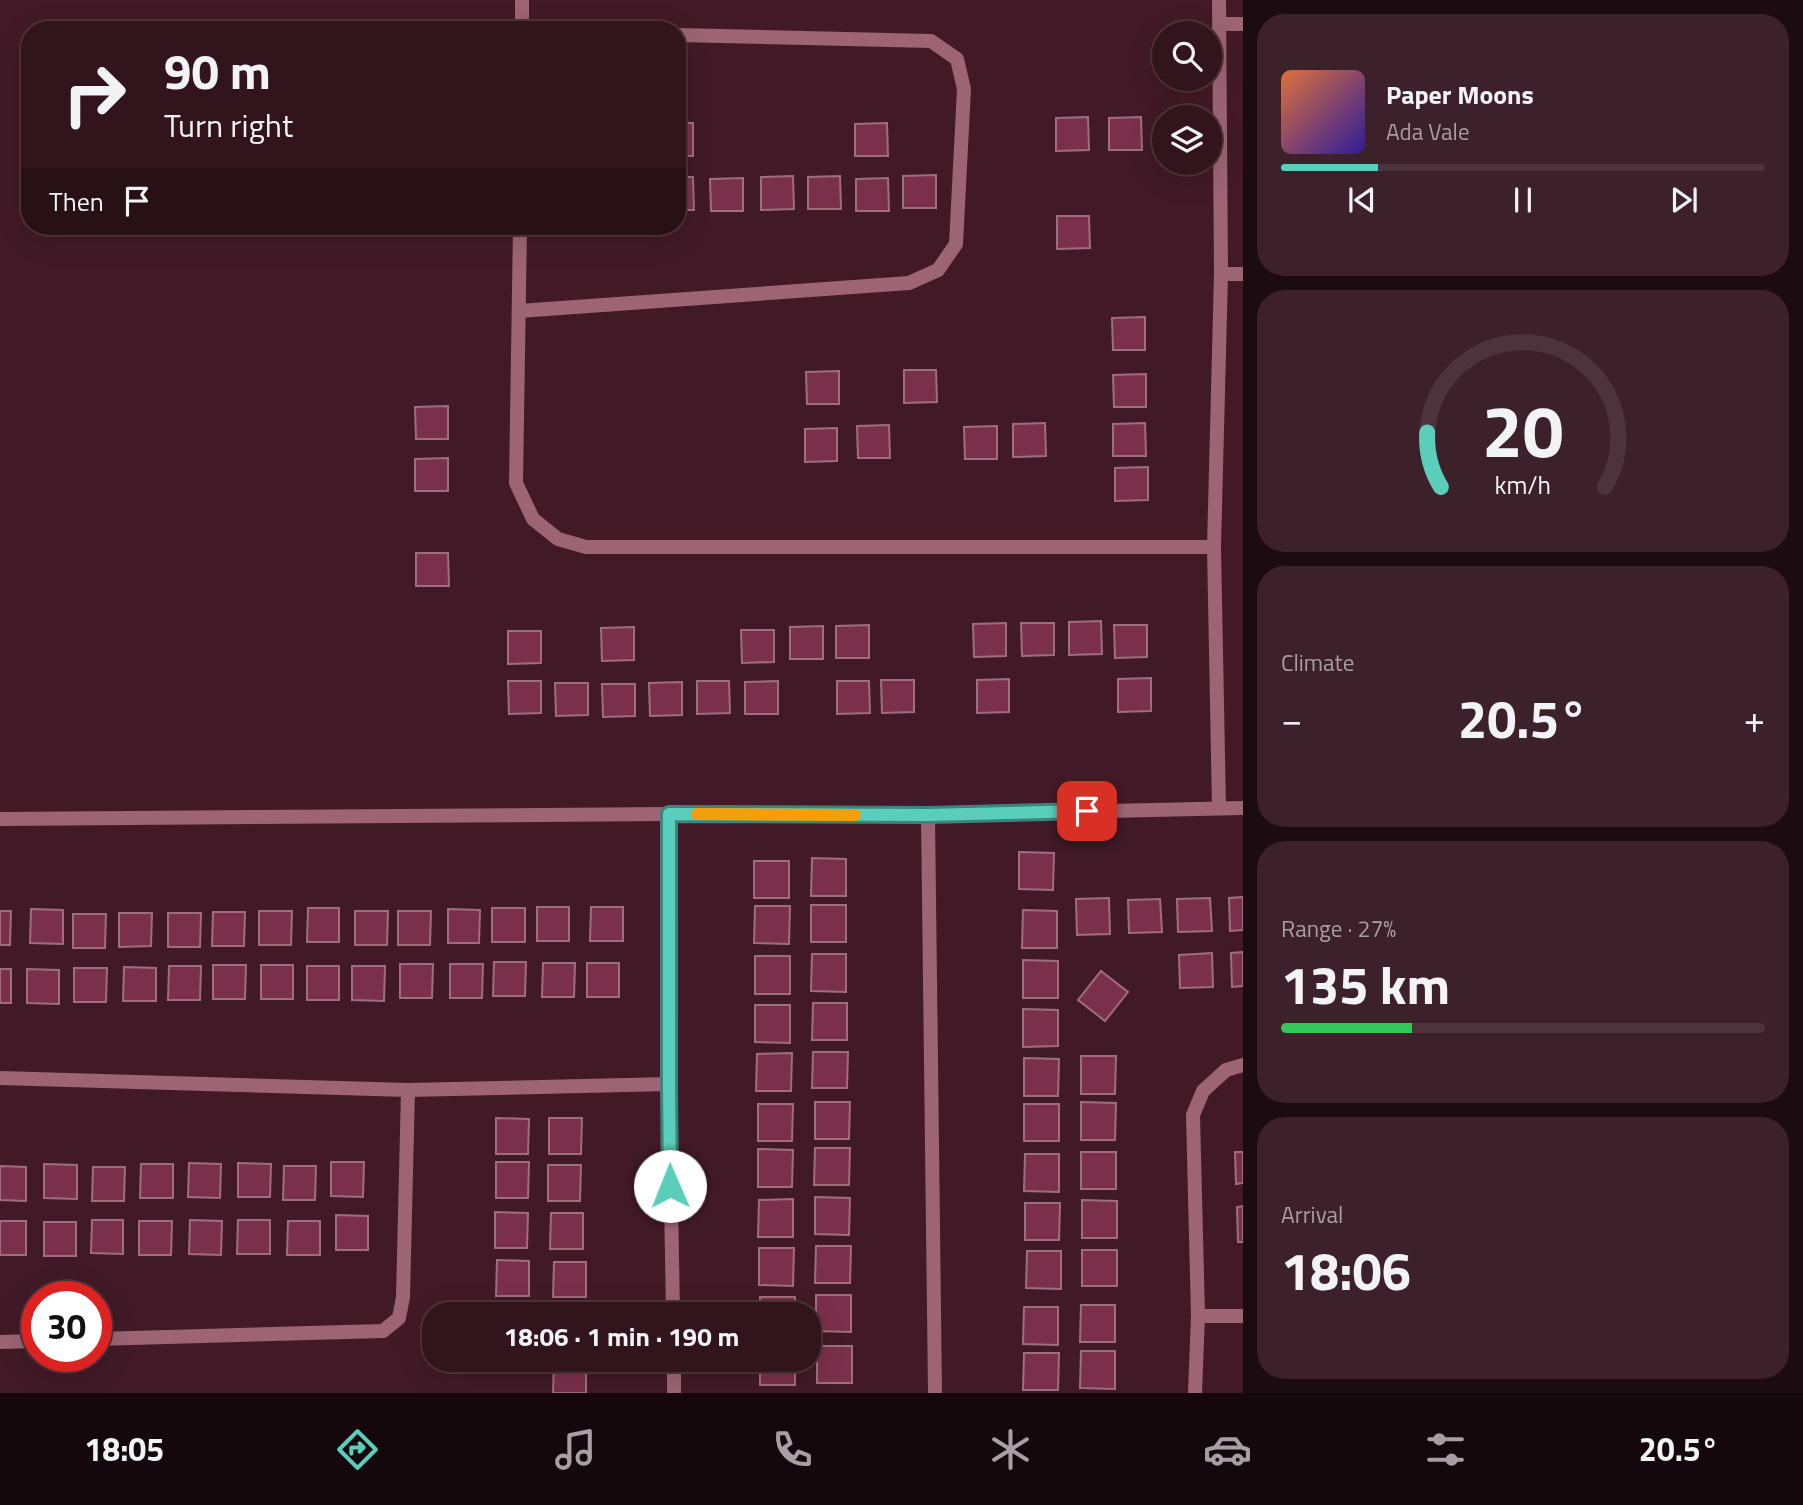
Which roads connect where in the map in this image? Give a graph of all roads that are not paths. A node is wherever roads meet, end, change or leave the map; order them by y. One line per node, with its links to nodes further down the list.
1 (522, 0): 3 (street)
2 (1219, 0): 4 (street)
3 (522, 21)
4 (1220, 21)
5 (1243, 23): 6 (street)
6 (1222, 24)
7 (686, 35): 12 (street)
8 (1220, 91): 10 (street)
9 (520, 235): 12 (street)
10 (1221, 274): 11 (street); 13 (street)
11 (1243, 274)
12 (519, 311): 13 (street)
13 (1214, 547): 14 (street)
14 (1219, 808): 15 (street); 17 (street)
15 (1243, 808)
16 (669, 814): 17 (street); 18 (street); 21 (street)
17 (928, 815): 31 (street)
18 (0, 819)
19 (1243, 1065): 24 (street)
20 (0, 1078): 22 (street)
21 (669, 1084): 22 (street); 23 (street)
22 (408, 1090): 26 (street)
23 (673, 1302)
24 (1198, 1316): 25 (street); 32 (street)
25 (1243, 1316)
26 (112, 1339)
27 (21, 1341): 28 (street)
28 (0, 1342)
29 (674, 1372): 30 (street)
30 (674, 1393)
31 (935, 1393)
32 (1195, 1393)

